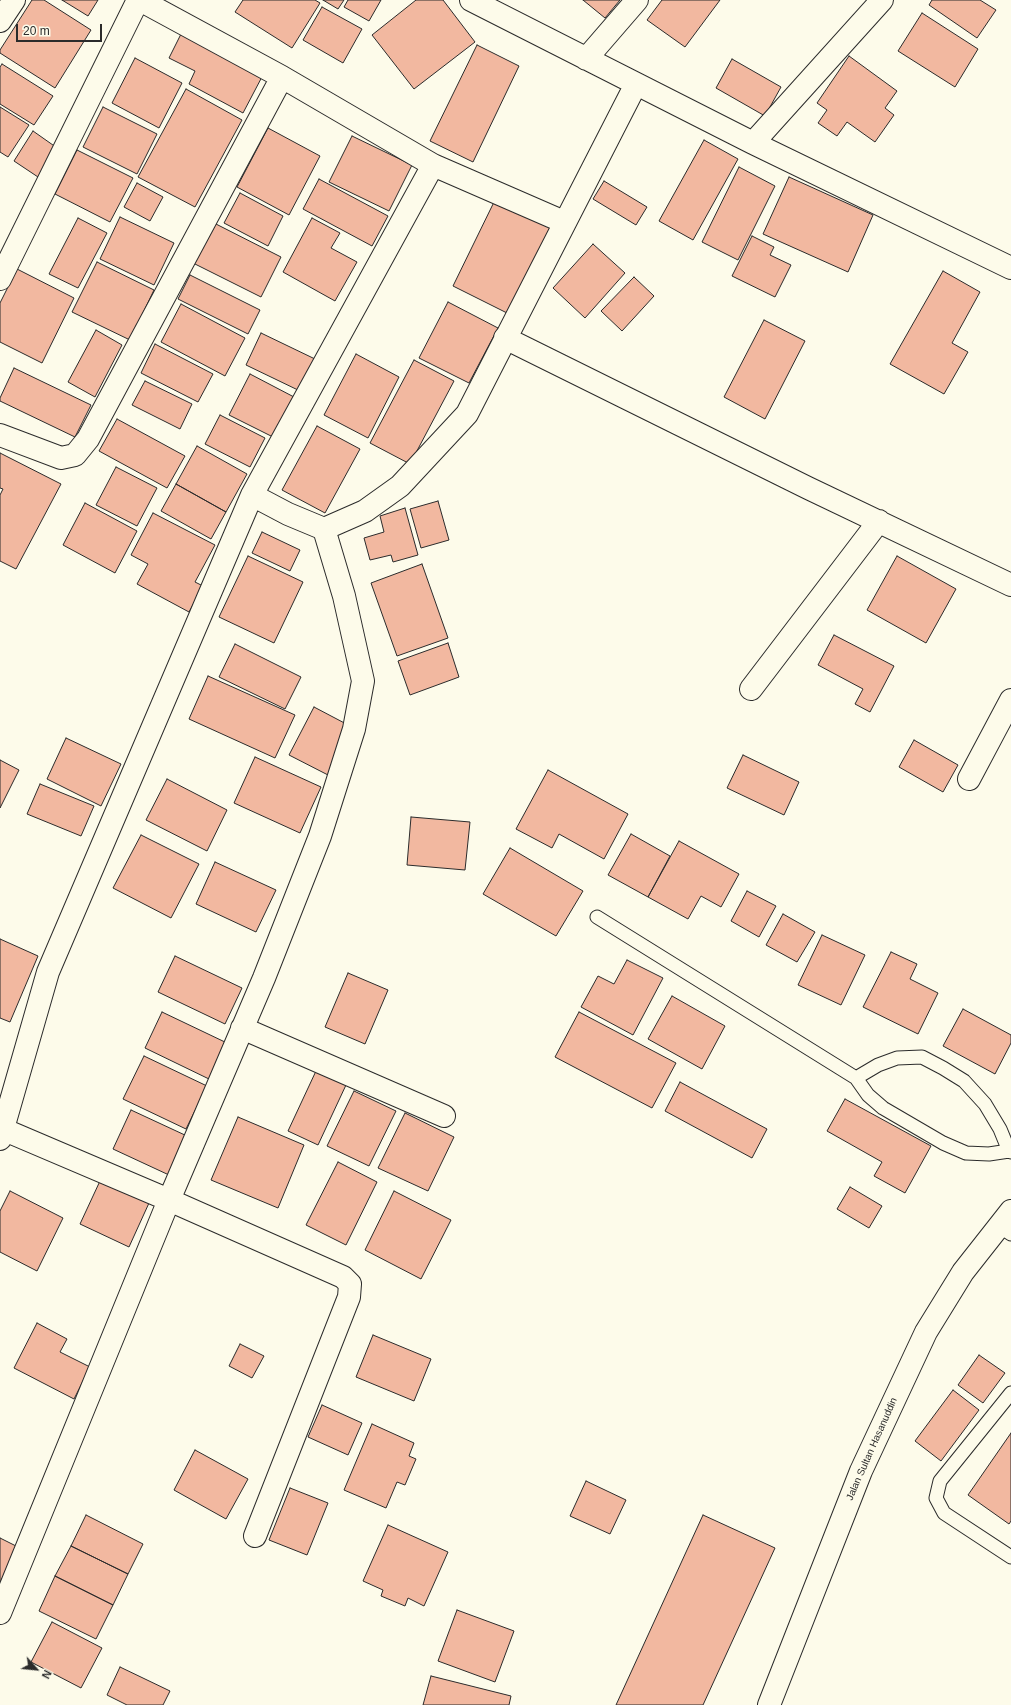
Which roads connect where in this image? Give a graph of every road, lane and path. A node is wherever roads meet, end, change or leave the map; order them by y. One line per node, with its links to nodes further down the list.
1 (14, 0): 6 (street)
2 (139, 0): 8 (street); 14 (street)
3 (471, 0): 7 (street)
4 (636, 0): 7 (street)
5 (882, 0): 10 (street)
6 (0, 21)
7 (586, 59): 9 (street)
8 (282, 77): 11 (street); 16 (street)
9 (636, 84): 10 (street); 12 (street)
10 (753, 143): 13 (street)
11 (432, 165): 12 (street); 17 (street)
12 (564, 222): 15 (street)
13 (1011, 268)
14 (0, 279)
15 (505, 338): 18 (street); 19 (street)
16 (0, 435)
17 (252, 495): 19 (street); 28 (street)
18 (879, 521): 20 (street); 21 (street)
19 (324, 529): 25 (street)
20 (1011, 585)
21 (751, 689)
22 (1011, 700): 23 (street)
23 (969, 779)
24 (597, 917): 26 (lane)
25 (242, 1028): 27 (street); 30 (street)
26 (856, 1078): 29 (lane); 29 (lane)
27 (444, 1116)
28 (1, 1132): 30 (street)
29 (1010, 1151)
30 (169, 1200): 33 (street); 35 (street)
31 (1007, 1224): 36 (street, Jalan Sultan Hasanuddin)
32 (1011, 1393): 34 (lane)
33 (255, 1536)
34 (1011, 1557)
35 (0, 1613)
36 (769, 1705)

